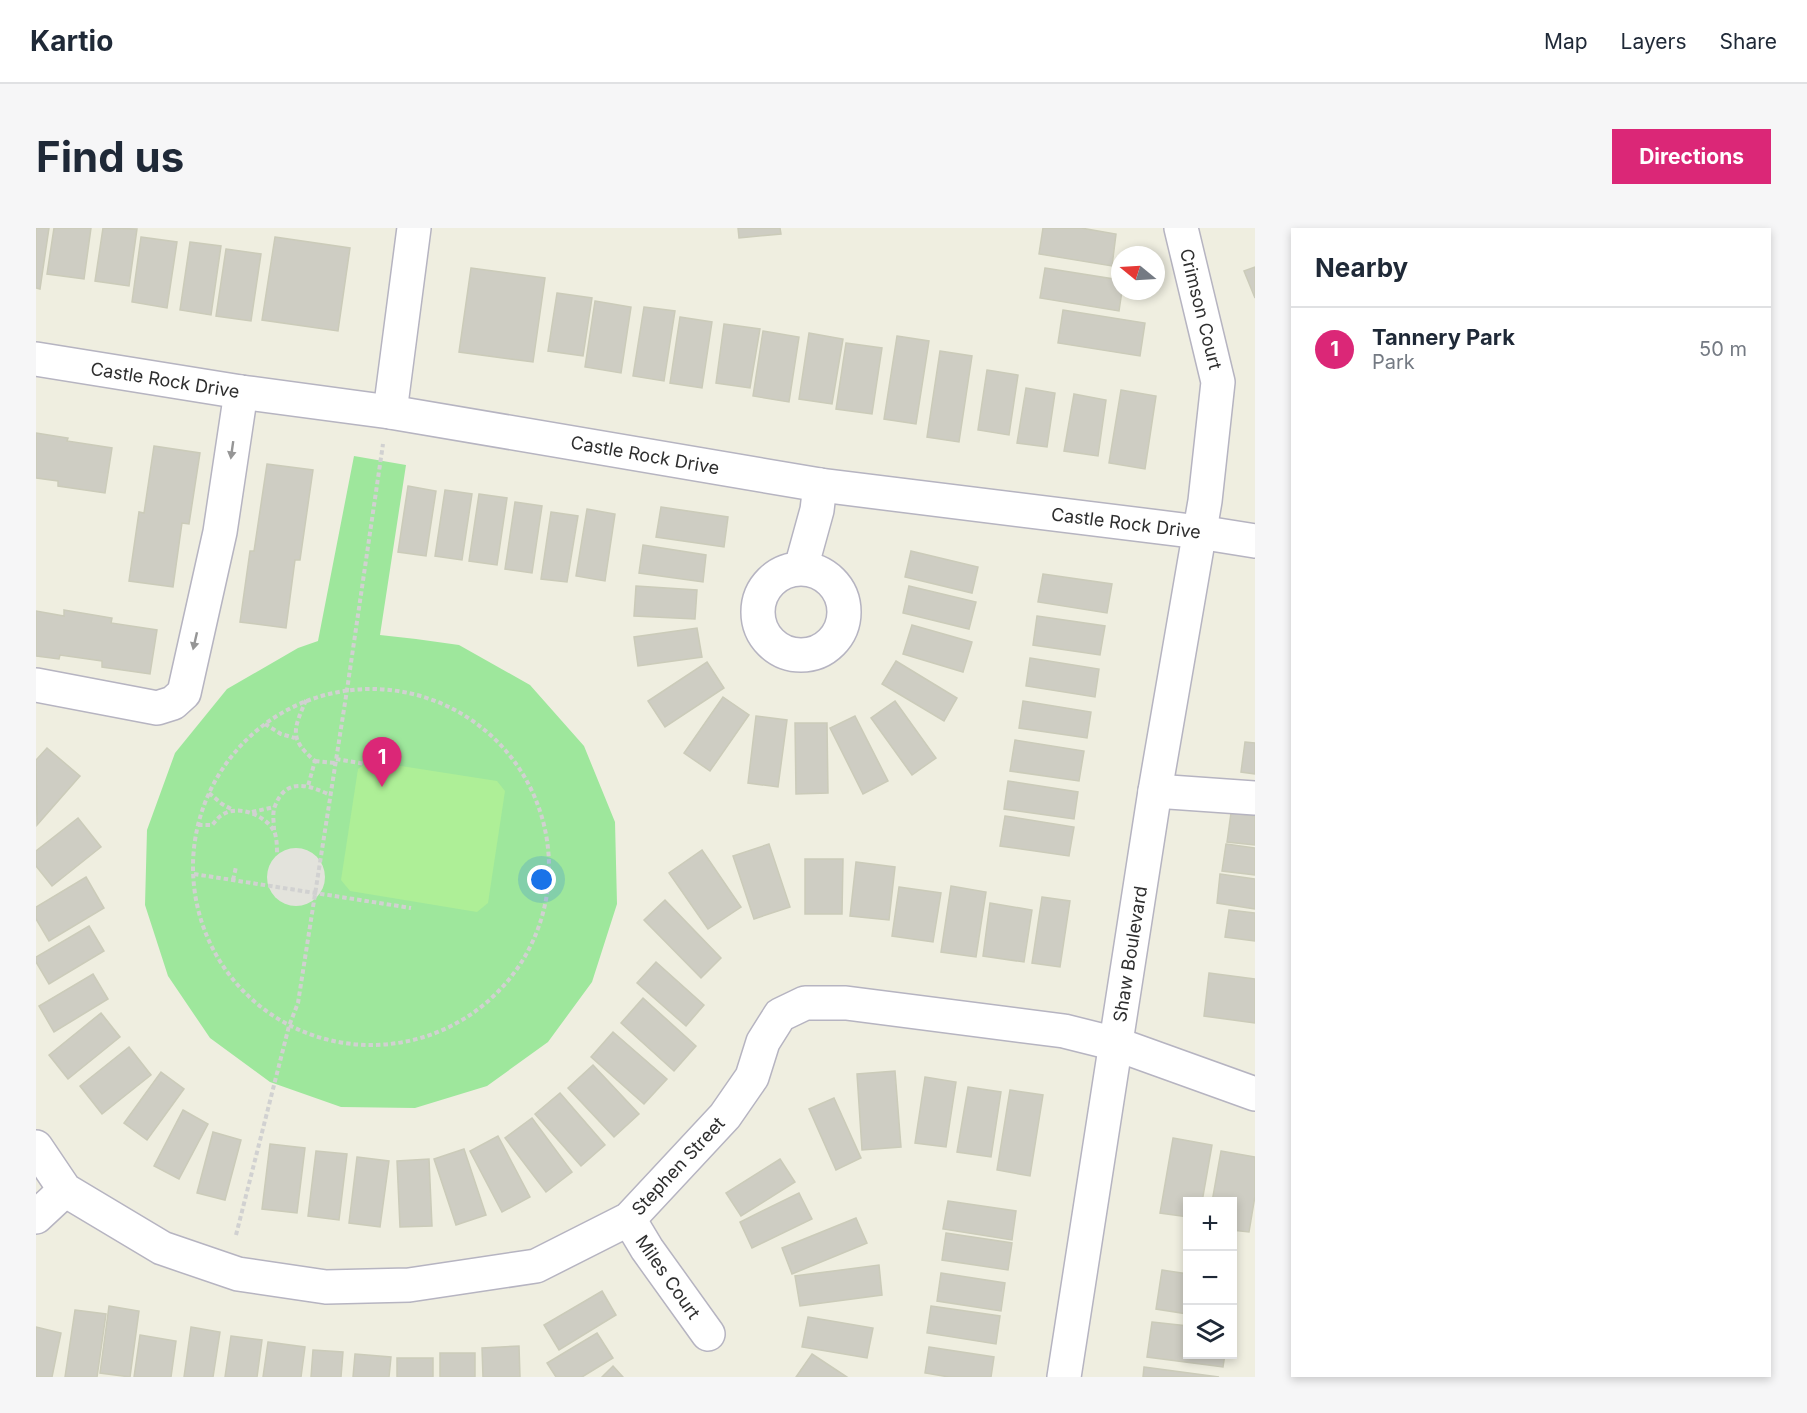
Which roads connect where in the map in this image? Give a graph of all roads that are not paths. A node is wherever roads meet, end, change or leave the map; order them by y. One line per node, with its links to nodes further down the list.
1 (414, 228): 5 (street)
2 (1181, 228): 7 (street, Crimson Court)
3 (36, 359): 4 (street, Castle Rock Drive)
4 (241, 392): 5 (street, Castle Rock Drive); 10 (street, one-way to 10)
5 (390, 412): 6 (street, Castle Rock Drive)
6 (820, 485): 7 (street, Castle Rock Drive); 9 (street)
7 (1199, 532): 8 (street, Castle Rock Drive); 11 (street, Shaw Boulevard)
8 (1255, 541)
9 (801, 568)
10 (36, 685)
11 (1155, 790): 12 (street); 13 (street, Shaw Boulevard)
12 (1255, 798)
13 (1116, 1044): 14 (street, Stephen Street); 18 (street, Stephen Street); 20 (street, Shaw Boulevard)
14 (1255, 1094)
15 (36, 1147): 16 (street, Stephen Street)
16 (65, 1190): 17 (street); 18 (street, Stephen Street)
17 (36, 1217)
18 (629, 1219): 19 (street, Miles Court)
19 (708, 1334)
20 (1064, 1377)

